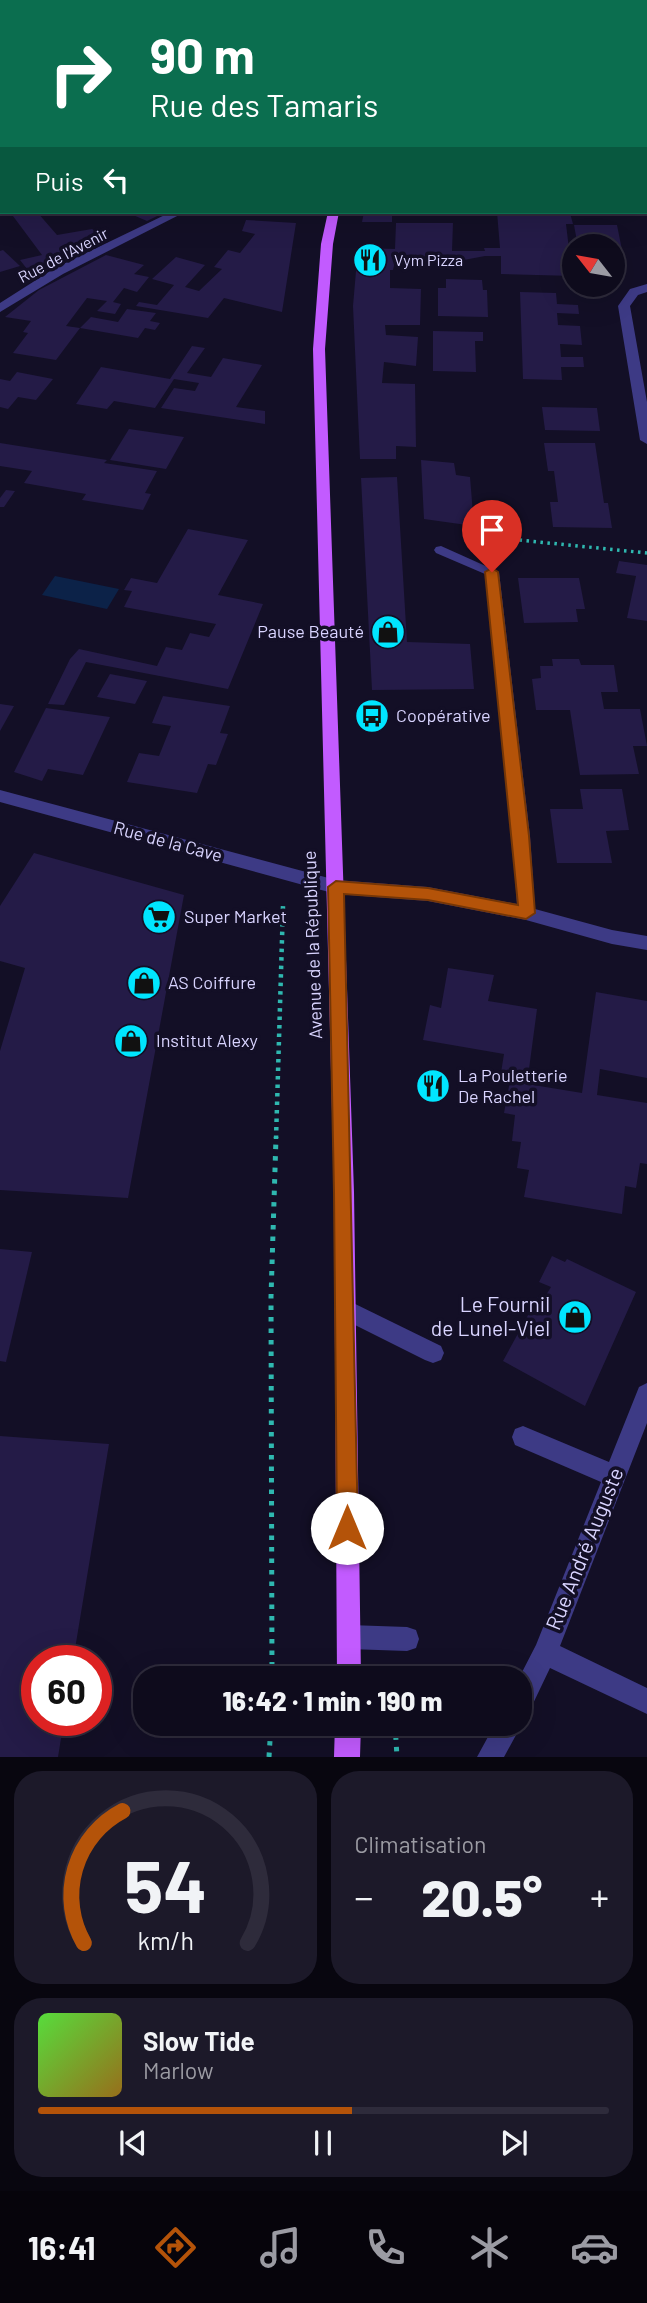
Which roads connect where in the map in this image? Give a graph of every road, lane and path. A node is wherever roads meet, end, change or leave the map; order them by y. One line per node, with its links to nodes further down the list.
1 (175, 214): 4 (street, Rue de l'Avenir)
2 (333, 214): 11 (main road, Avenue de la République)
3 (647, 288): 5 (street)
4 (0, 308)
5 (647, 440)
6 (441, 550): 8 (street)
7 (647, 553): 8 (path)
8 (492, 572): 12 (street)
9 (0, 796): 10 (street, Rue de la Cave)
10 (282, 873): 11 (street, Rue de la Cave); 22 (path)
11 (336, 887): 12 (street, Rue de la Cave); 14 (main road, Avenue de la République)
12 (526, 913): 13 (street, Rue de la Cave)
13 (647, 943)
14 (345, 1309): 15 (street); 19 (main road, Avenue de la République)
15 (433, 1353)
16 (647, 1394): 18 (street, Rue André Auguste)
17 (523, 1437): 18 (street)
18 (614, 1476): 21 (street, Rue André Auguste)
19 (349, 1637): 20 (street); 23 (main road, Avenue de la République)
20 (407, 1639)
21 (545, 1652): 24 (street, Rue André Auguste); 25 (street)
22 (272, 1666)
23 (349, 1666)
24 (532, 1679)
25 (647, 1701)
26 (270, 1736): 30 (path)
27 (348, 1736): 31 (main road)
28 (395, 1736): 32 (path)
29 (502, 1736): 33 (street)
30 (269, 1757)
31 (347, 1757)
32 (397, 1757)
33 (491, 1757)

